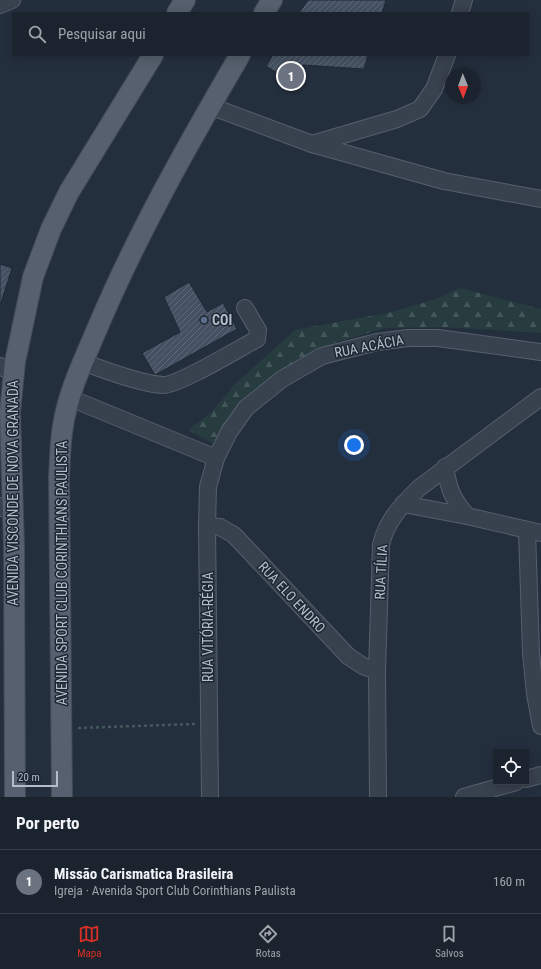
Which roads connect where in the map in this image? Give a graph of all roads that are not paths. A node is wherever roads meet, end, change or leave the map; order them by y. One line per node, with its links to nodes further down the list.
1 (12, 0): 5 (street)
2 (185, 0): 6 (main road)
3 (272, 0): 7 (main road)
4 (464, 0): 8 (street)
5 (0, 4)
6 (178, 12)
7 (265, 12)
8 (460, 12)
9 (152, 56): 18 (main road, AVENIDA VISCONDE DE NOVA GRANADA)
10 (239, 56): 12 (main road, AVENIDA SPORT CLUB CORINTHIANS PAULISTA)
11 (447, 56): 13 (street)
12 (210, 106): 13 (street); 17 (main road, AVENIDA SPORT CLUB CORINTHIANS PAULISTA)
13 (312, 144): 14 (street)
14 (541, 199)
15 (245, 308): 17 (street)
16 (541, 352): 21 (street, RUA ACÁCIA)
17 (83, 362): 20 (main road, AVENIDA SPORT CLUB CORINTHIANS PAULISTA)
18 (6, 370): 24 (main road, AVENIDA VISCONDE DE NOVA GRANADA)
19 (541, 397): 22 (street, RUA TÍLIA)
20 (70, 398): 21 (street); 34 (main road, AVENIDA SPORT CLUB CORINTHIANS PAULISTA)
21 (216, 458): 26 (street, RUA VITÓRIA-RÉGIA)
22 (445, 468): 23 (street, RUA TÍLIA); 25 (street)
23 (403, 504): 25 (street); 28 (street, RUA TÍLIA)
24 (6, 505): 33 (main road, AVENIDA VISCONDE DE NOVA GRANADA)
25 (467, 516): 27 (street)
26 (207, 526): 28 (street, RUA ELO ENDRO); 35 (street, RUA VITÓRIA-RÉGIA)
27 (534, 532): 29 (street)
28 (377, 671): 36 (street, RUA TÍLIA)
29 (541, 726)
30 (541, 775): 31 (street)
31 (529, 778)
32 (506, 785): 37 (street)
33 (15, 797)
34 (62, 797)
35 (210, 797)
36 (378, 797)
37 (464, 797)

